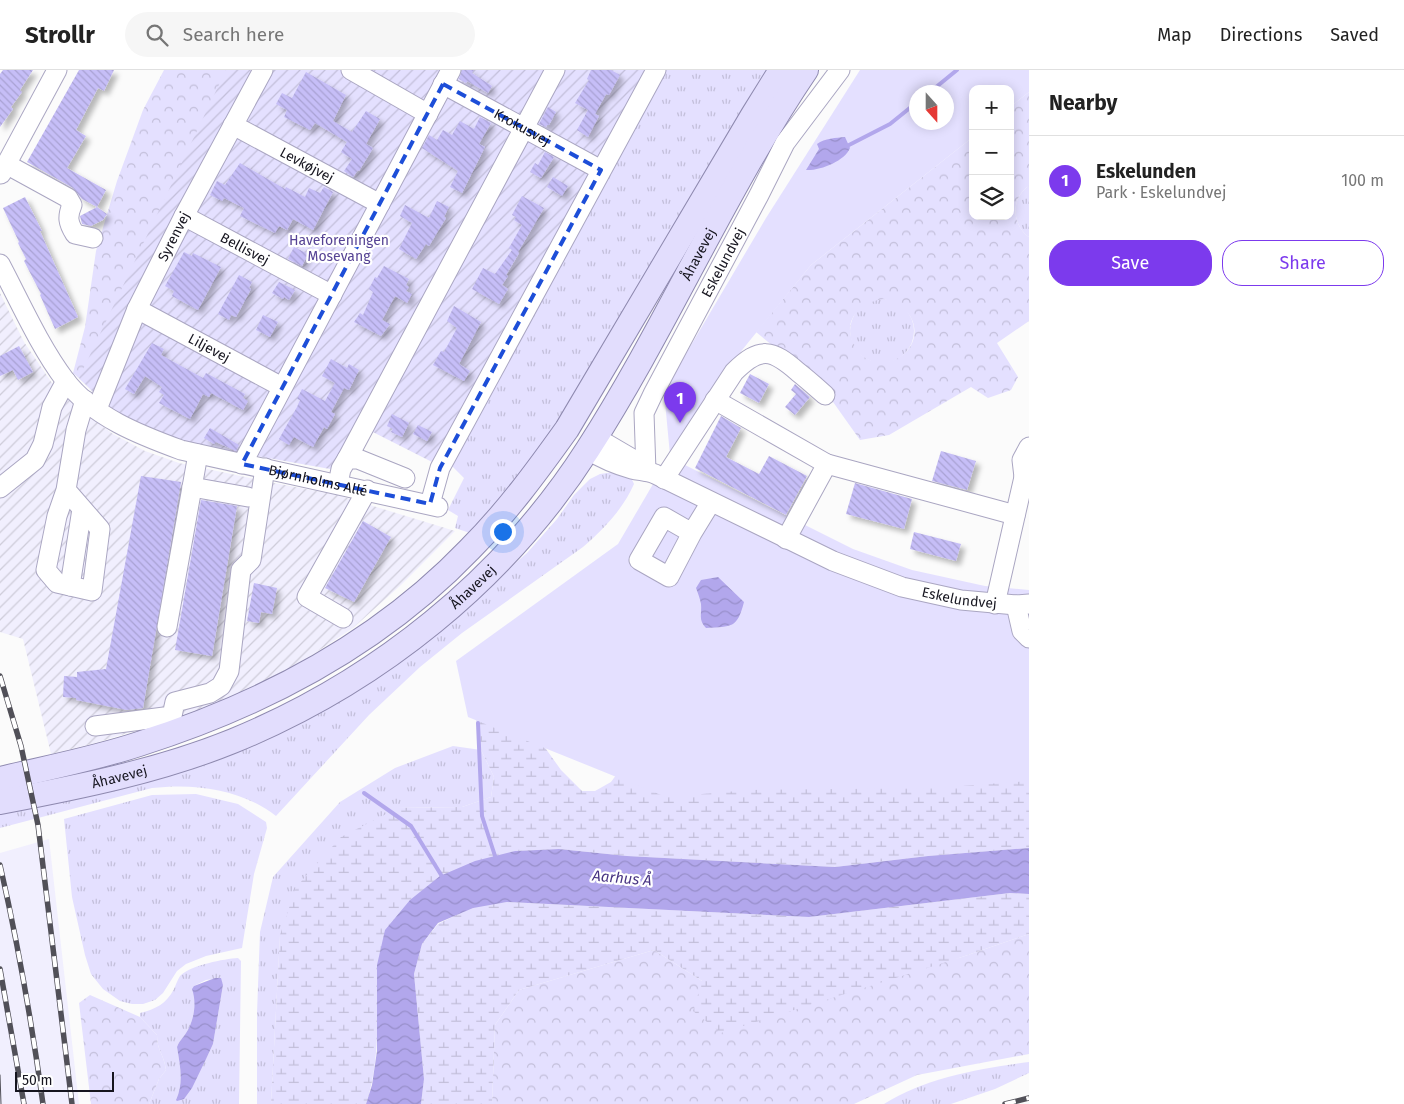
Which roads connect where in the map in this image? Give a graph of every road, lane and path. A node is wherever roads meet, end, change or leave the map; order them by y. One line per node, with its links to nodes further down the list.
1 (57, 70): 13 (street)
2 (263, 70): 11 (street, Syrenvej)
3 (351, 70): 10 (street)
4 (556, 70): 12 (street)
5 (656, 70): 14 (street)
6 (781, 70): 26 (main road)
7 (806, 70): 26 (main road, Åhavevej)
8 (840, 70): 32 (street, Eskelundvej)
9 (447, 77): 10 (street); 12 (street, Krokusvej)
10 (428, 114): 15 (street)
11 (233, 125): 15 (street, Levkøjvej); 16 (street, Syrenvej)
12 (524, 129): 14 (street, Krokusvej); 29 (street)
13 (3, 170): 17 (street)
14 (601, 170): 40 (street, Bjørnholms Allé)
15 (380, 204): 19 (street)
16 (184, 216): 19 (street, Bellisvej); 20 (street, Syrenvej)
17 (93, 238)
18 (0, 264): 21 (street, Bjørnholms Allé)
19 (332, 295): 22 (street)
20 (137, 309): 22 (street, Liljevej); 25 (street, Syrenvej)
21 (66, 381): 25 (street, Bjørnholms Allé); 38 (street)
22 (282, 387): 31 (street)
23 (826, 395): 24 (street)
24 (715, 400): 30 (street); 35 (street)
25 (91, 405): 28 (street, Bjørnholms Allé); 39 (street, Syrenvej)
26 (583, 439): 32 (street, Eskelundvej); 53 (main road, Åhavevej); 54 (main road, Åhavevej)
27 (1029, 447): 33 (street)
28 (198, 454): 31 (street, Bjørnholms Allé); 37 (street)
29 (347, 459): 34 (street); 36 (street)
30 (827, 464): 43 (street); 45 (street)
31 (253, 466): 36 (street, Bjørnholms Allé); 41 (street); 46 (street)
32 (646, 471): 35 (street, Eskelundvej)
33 (1026, 473): 43 (street)
34 (405, 478)
35 (664, 478): 42 (street, Eskelundvej)
36 (338, 484): 40 (street, Bjørnholms Allé)
37 (192, 487): 41 (street); 50 (street)
38 (0, 488)
39 (66, 490): 39 (street, Syrenvej)
40 (367, 490): 49 (street)
41 (248, 497): 46 (street)
42 (711, 502): 44 (street); 45 (street, Eskelundvej)
43 (1015, 515): 47 (street)
44 (692, 533)
45 (786, 539): 47 (street, Eskelundvej)
46 (240, 570): 52 (street)
47 (995, 604): 48 (street, Eskelundvej)
48 (1022, 605): 51 (street)
49 (343, 618)
50 (167, 627)
51 (1029, 638)
52 (95, 726)
53 (0, 779)
54 (0, 802)

